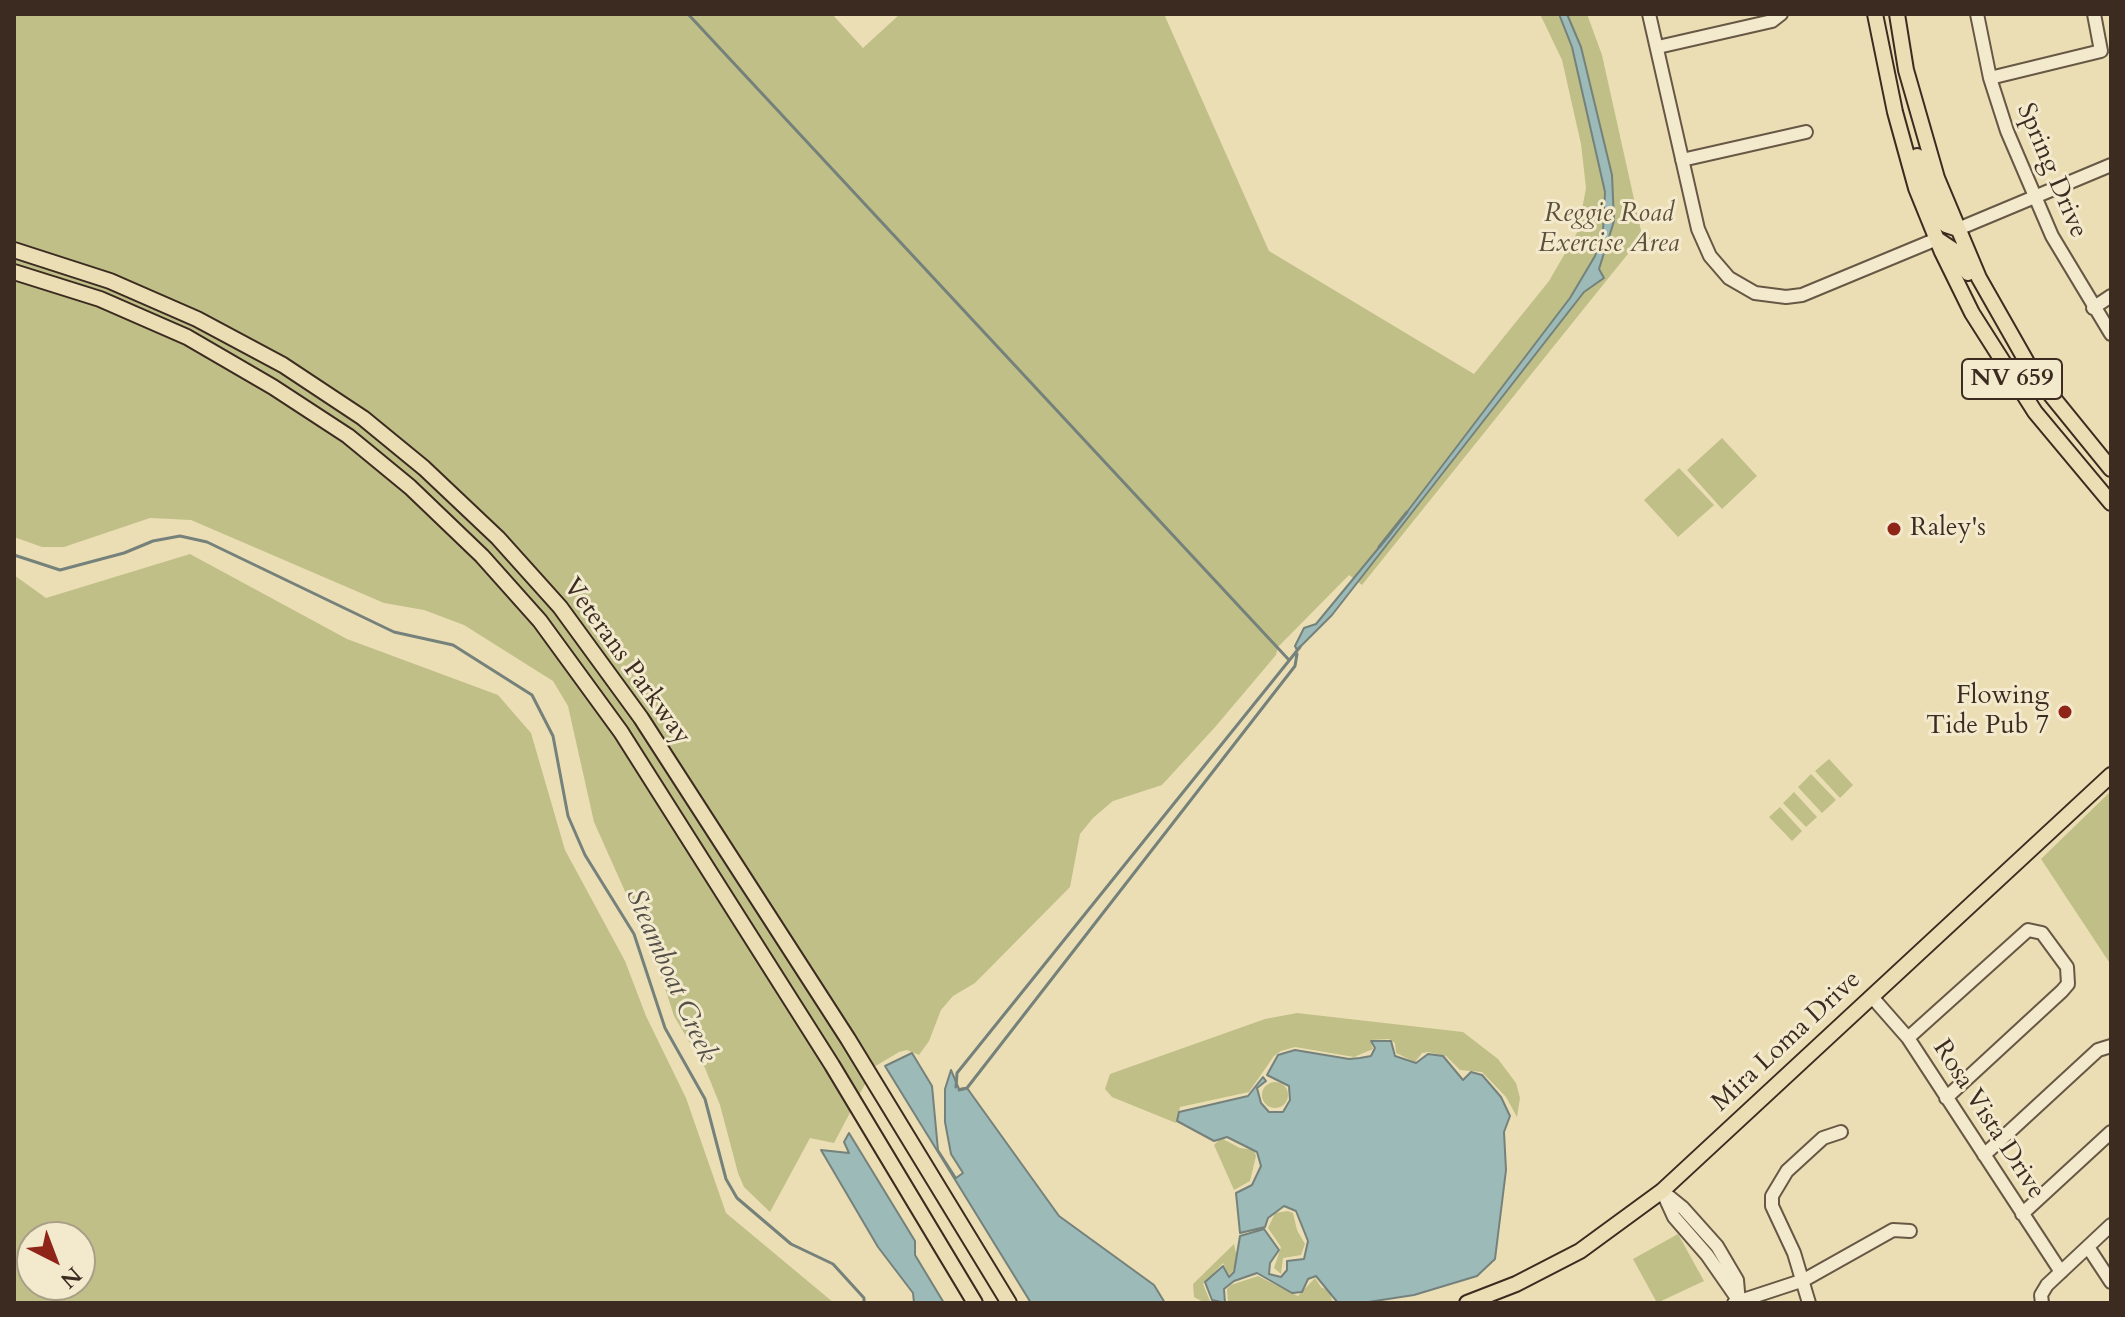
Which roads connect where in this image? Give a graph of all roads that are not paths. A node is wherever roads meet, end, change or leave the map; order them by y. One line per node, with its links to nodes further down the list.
1 (1649, 14): 7 (street)
2 (1781, 14): 7 (street)
3 (1875, 14): 9 (main road, NV 659)
4 (1897, 14): 14 (main road, NV 659)
5 (1977, 14): 8 (street, Spring Drive)
6 (2094, 14): 8 (street)
7 (1658, 47): 11 (street)
8 (1990, 78): 13 (street, Spring Drive)
9 (1889, 85): 14 (main road); 15 (main road, NV 659)
10 (1806, 132): 11 (street)
11 (1682, 160): 15 (street)
12 (2111, 165): 13 (street)
13 (2035, 197): 14 (street); 19 (street, Spring Drive)
14 (1958, 229): 21 (main road, NV 659)
15 (1937, 239): 21 (main road); 23 (main road, NV 659)
16 (14, 250): 43 (main road, Veterans Parkway)
17 (14, 272): 42 (main road, Veterans Parkway)
18 (2111, 296): 19 (street)
19 (2093, 308): 20 (street, Spring Drive)
20 (2111, 334)
21 (2028, 366): 22 (main road, NV 659)
22 (2111, 469)
23 (2111, 503)
24 (2111, 775): 25 (main road, Mira Loma Drive)
25 (1872, 997): 26 (street, Rosa Vista Drive); 32 (main road, Mira Loma Drive)
26 (1908, 1038): 28 (street, Rosa Vista Drive); 28 (street)
27 (2111, 1046): 31 (street)
28 (1946, 1098): 31 (street, Rosa Vista Drive)
29 (1841, 1132): 38 (street)
30 (2111, 1132): 33 (street)
31 (1984, 1155): 33 (street, Rosa Vista Drive)
32 (1662, 1191): 41 (street); 44 (main road, Mira Loma Drive)
33 (2022, 1214): 37 (street, Rosa Vista Drive)
34 (2111, 1225): 36 (street)
35 (1910, 1231): 38 (street)
36 (2088, 1247): 37 (street); 39 (street)
37 (2061, 1272): 40 (street)
38 (1804, 1280): 41 (street); 45 (street)
39 (2111, 1282)
40 (2042, 1299)
41 (1737, 1302)
42 (975, 1303)
43 (1009, 1303)
44 (1467, 1303)
45 (1809, 1303)

